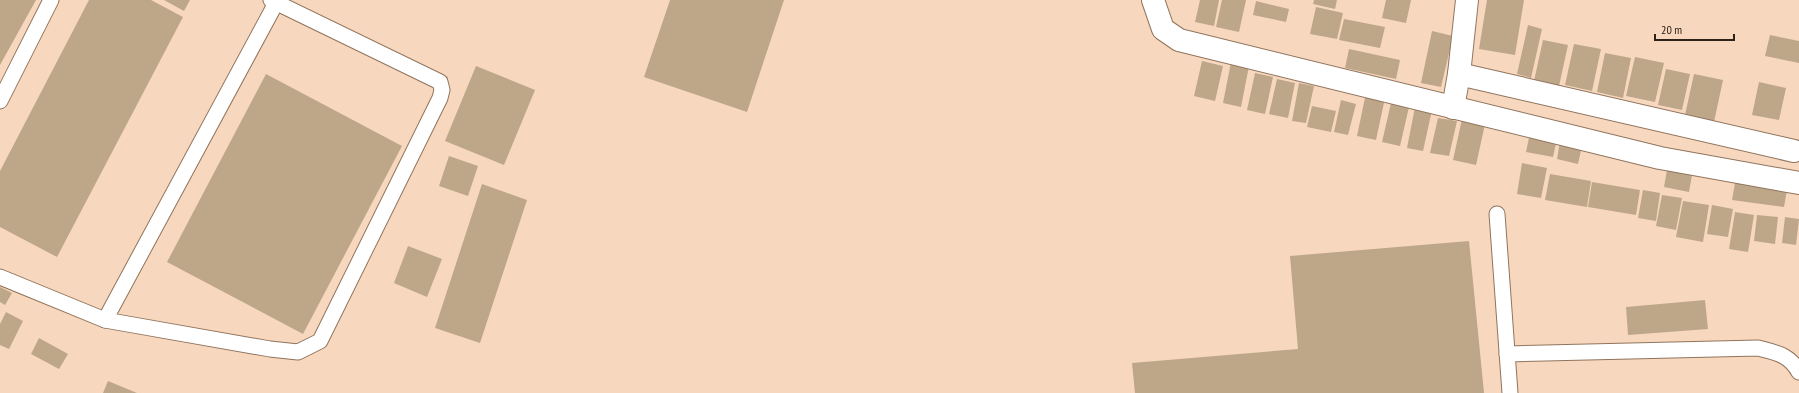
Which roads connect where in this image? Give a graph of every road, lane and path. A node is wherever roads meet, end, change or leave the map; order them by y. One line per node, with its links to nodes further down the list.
1 (51, 0): 6 (lane)
2 (1153, 0): 7 (street)
3 (1467, 0): 5 (street)
4 (274, 1): 12 (lane); 12 (lane)
5 (1459, 74): 7 (street); 8 (street)
6 (0, 100)
7 (1453, 108): 9 (street)
8 (1796, 145): 9 (street)
9 (1794, 182)
10 (1497, 214): 13 (lane)
11 (0, 277): 12 (lane)
12 (105, 320)
13 (1507, 354): 14 (lane); 15 (lane)
14 (1799, 372)
15 (1510, 393)

